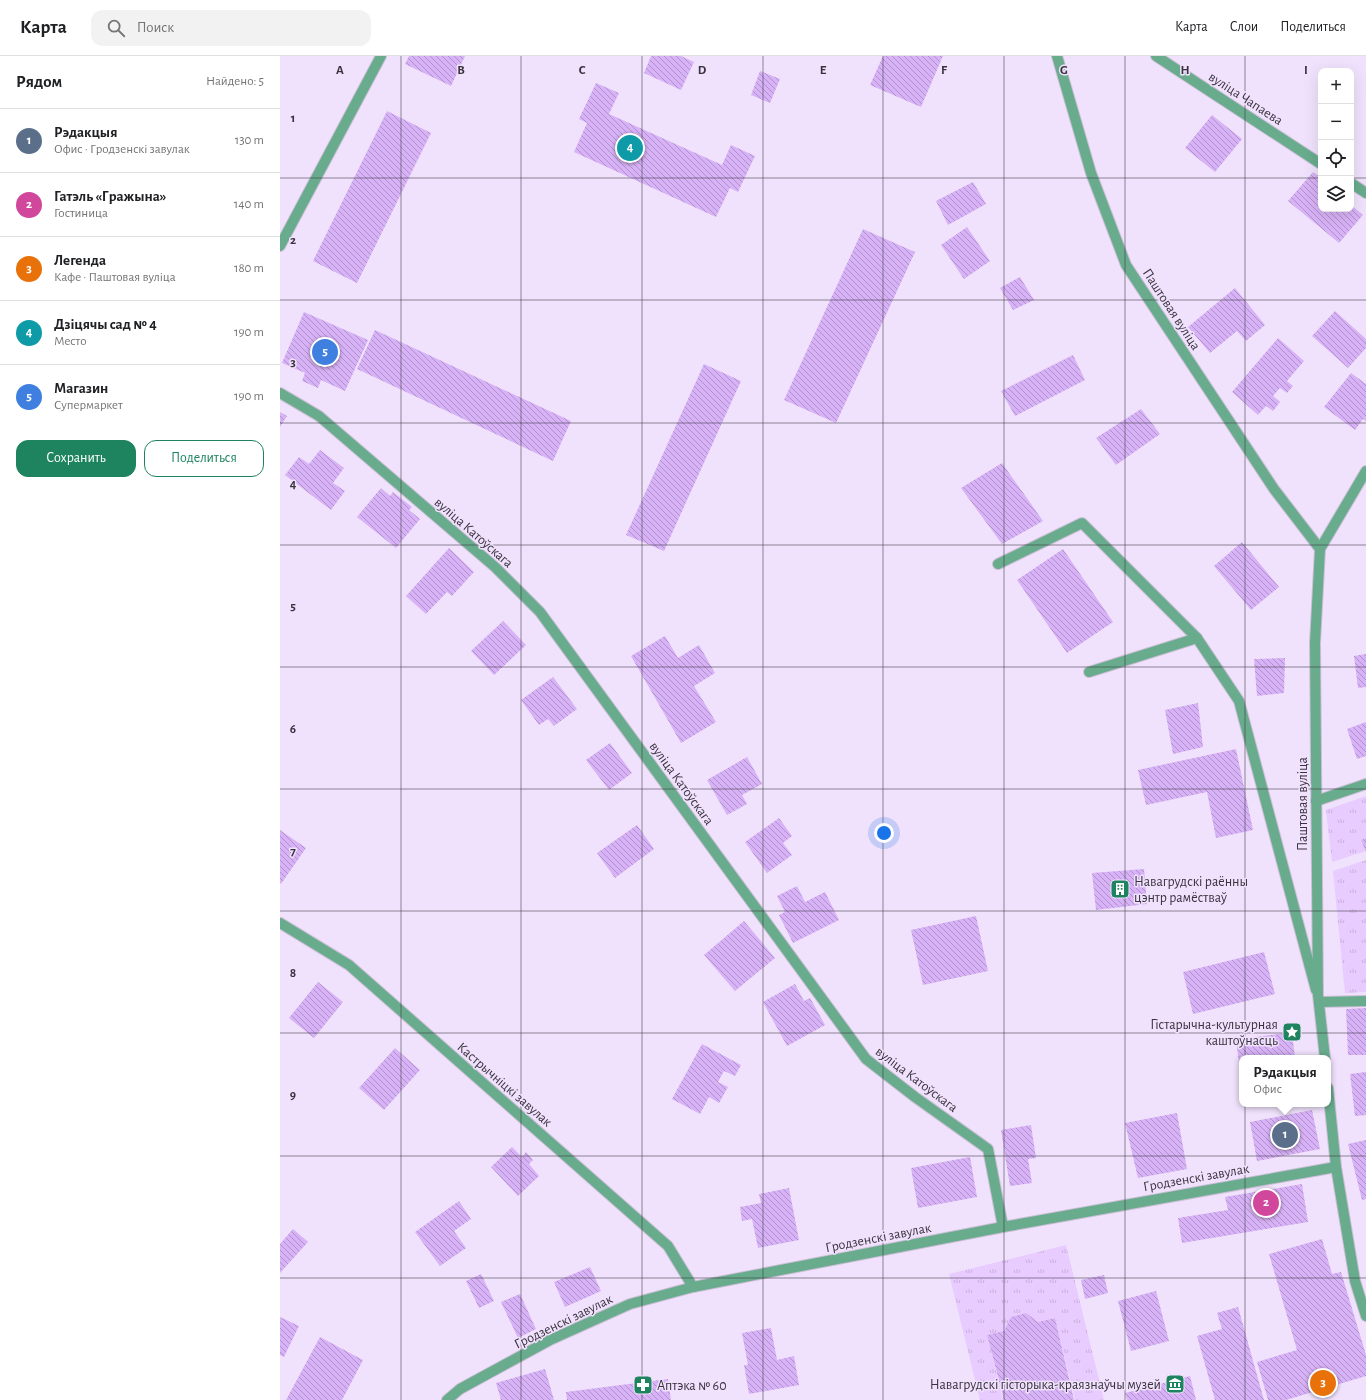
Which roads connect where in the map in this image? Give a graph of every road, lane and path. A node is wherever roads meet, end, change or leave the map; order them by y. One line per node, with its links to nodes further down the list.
1 (380, 56): 7 (street)
2 (1057, 56): 10 (street, Паштовая вуліца)
3 (1156, 56): 4 (street, вуліца Чапаева)
4 (1318, 162)
5 (1354, 185): 6 (street)
6 (1366, 193)
7 (280, 246)
8 (280, 393): 22 (street, вуліца Катоўскага)
9 (1366, 471): 10 (street, Паштовая вуліца)
10 (1320, 549): 15 (street, Паштовая вуліца)
11 (998, 564): 12 (street)
12 (1197, 638): 13 (street); 17 (street)
13 (1089, 672)
14 (1366, 784): 15 (street)
15 (1316, 800): 17 (street, Паштовая вуліца)
16 (280, 923): 23 (street, Кастрычніцкі завулак)
17 (1319, 999): 18 (street); 19 (street, Паштовая вуліца)
18 (1366, 1001)
19 (1325, 1055)
20 (1330, 1107): 21 (street)
21 (1336, 1167): 22 (street, Гродзенскі завулак); 24 (street)
22 (1003, 1227): 23 (street, Гродзенскі завулак)
23 (693, 1287): 25 (street, Гродзенскі завулак)
24 (1366, 1316)
25 (447, 1400)

